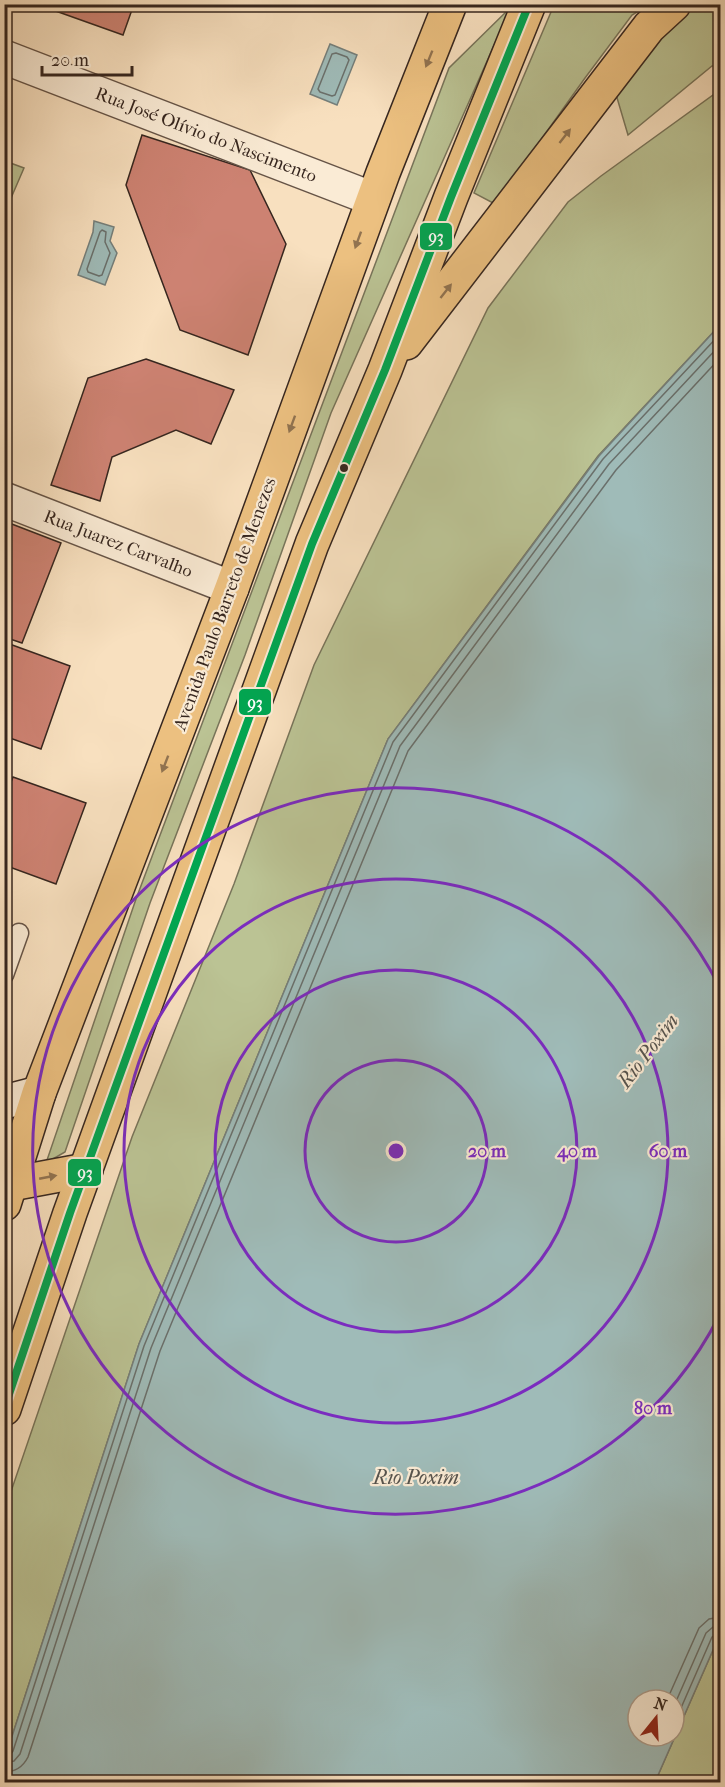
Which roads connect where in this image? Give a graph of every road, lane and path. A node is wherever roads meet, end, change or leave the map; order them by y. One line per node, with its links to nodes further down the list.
1 (529, 4): 6 (main road)
2 (674, 4): 6 (main road, one-way to 2)
3 (453, 11): 5 (main road, Avenida Paulo Barreto de Menezes, one-way to 5)
4 (4, 57): 5 (street, Rua José Olívio do Nascimento)
5 (373, 199): 8 (main road, Avenida Paulo Barreto de Menezes, one-way to 8)
6 (385, 370): 13 (main road)
7 (4, 499): 8 (street, Rua Juarez Carvalho)
8 (232, 588): 11 (main road, Avenida Paulo Barreto de Menezes, one-way to 11)
9 (19, 933): 10 (lane)
10 (4, 975)
11 (39, 1093): 12 (street); 14 (main road, Avenida Paulo Barreto de Menezes)
12 (4, 1102)
13 (86, 1170): 14 (main road, one-way to 13); 15 (main road)
14 (7, 1191)
15 (4, 1409)

